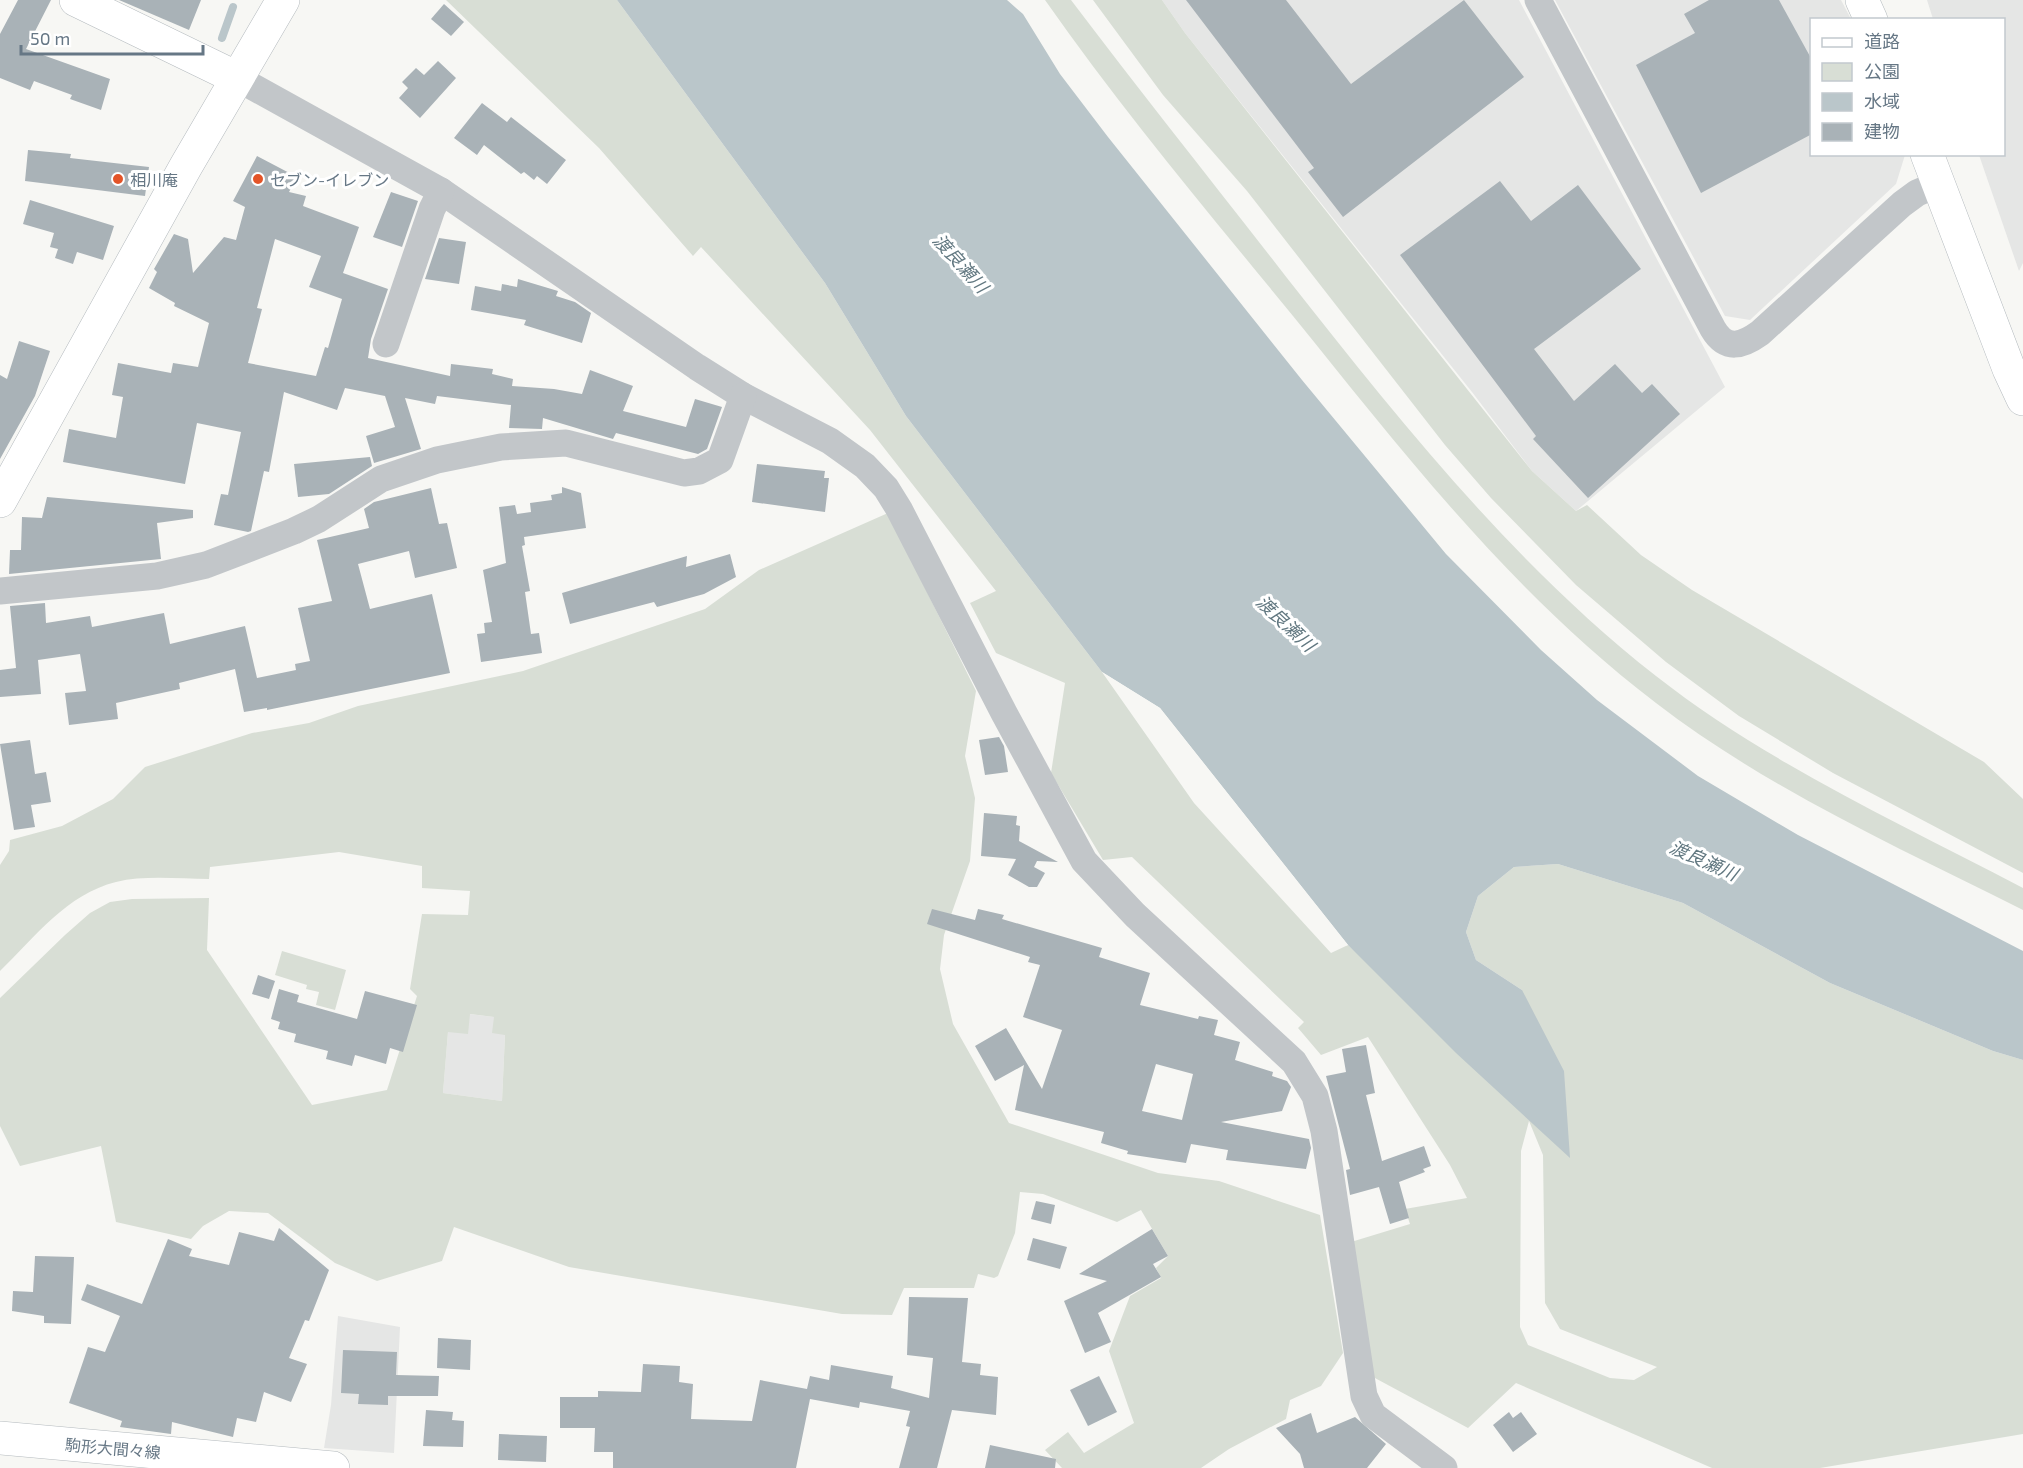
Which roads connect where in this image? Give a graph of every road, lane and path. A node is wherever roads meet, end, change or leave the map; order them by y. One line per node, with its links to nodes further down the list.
1 (76, 0): 6 (street)
2 (283, 0): 6 (street)
3 (1538, 0): 7 (street)
4 (1862, 0): 5 (street)
5 (1871, 18)
6 (237, 78): 8 (street); 12 (street)
7 (1933, 169): 11 (street)
8 (441, 191): 9 (street); 10 (street)
9 (386, 344)
10 (743, 396): 13 (street); 16 (street)
11 (2023, 399)
12 (0, 501)
13 (0, 591)
14 (0, 1438): 15 (street, 駒形大間々線)
15 (333, 1468)
16 (1444, 1468)

